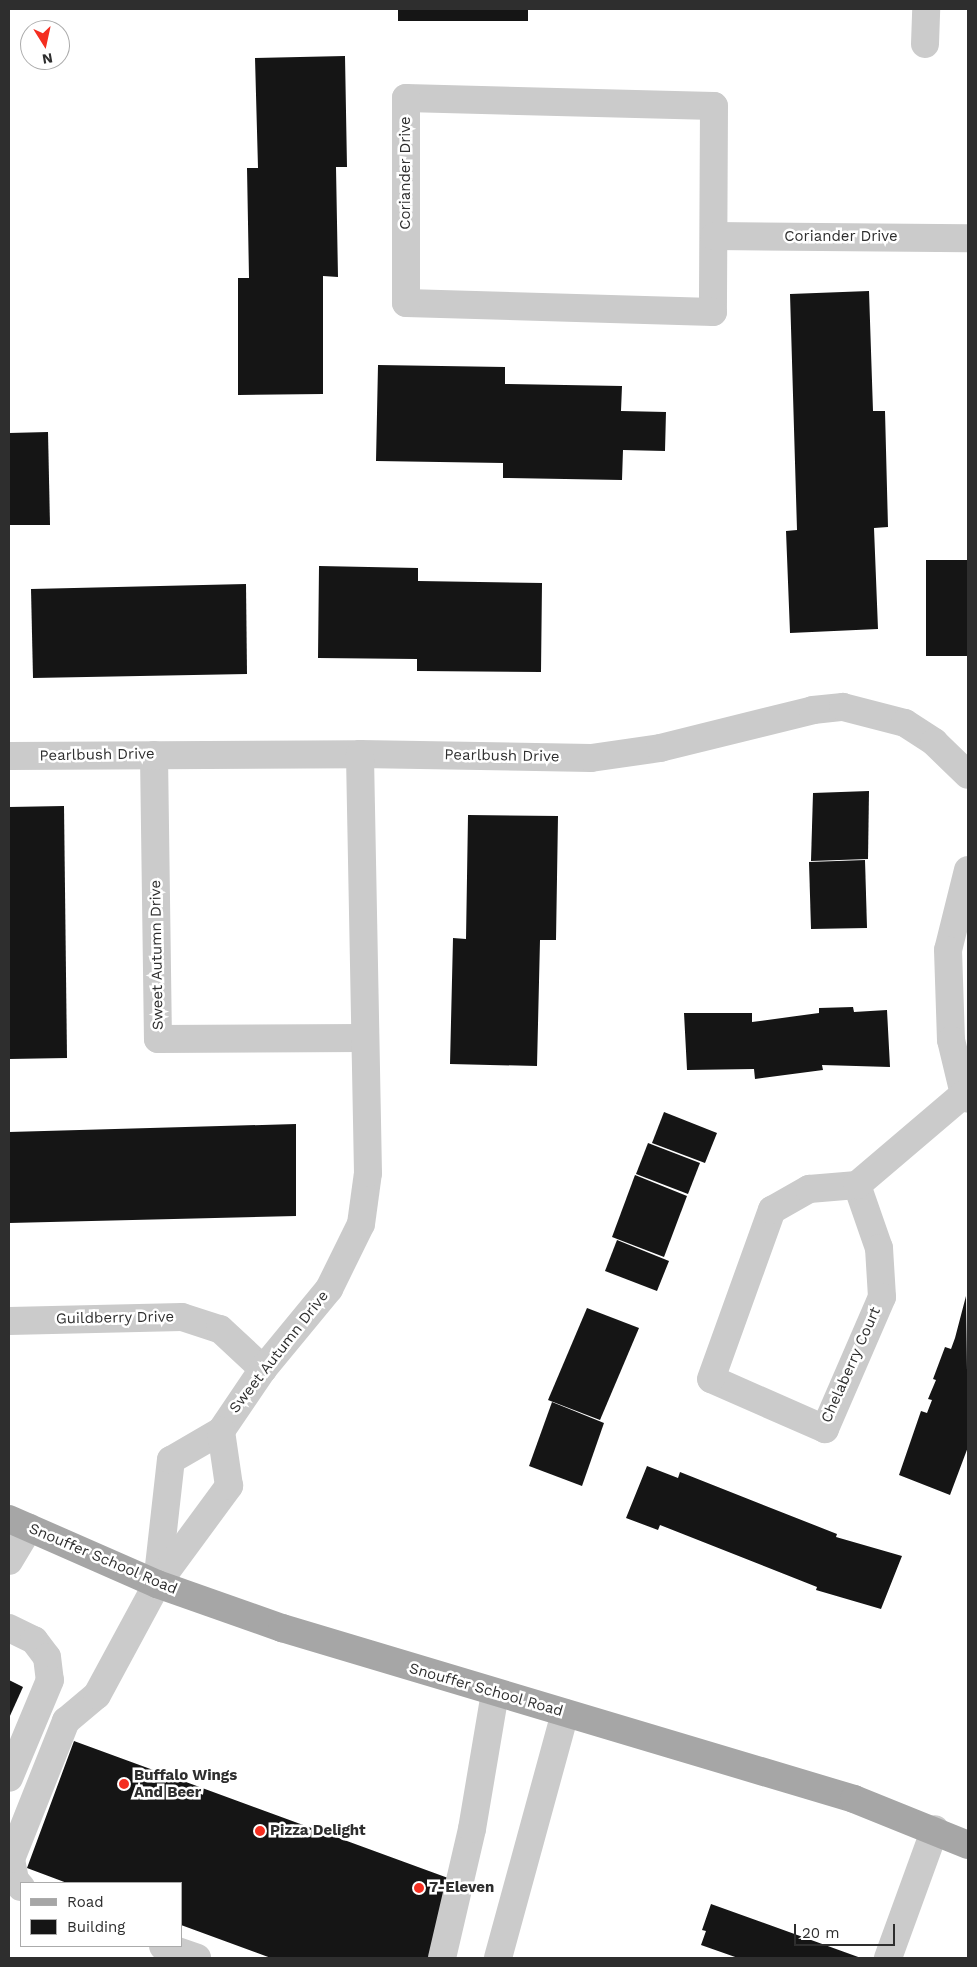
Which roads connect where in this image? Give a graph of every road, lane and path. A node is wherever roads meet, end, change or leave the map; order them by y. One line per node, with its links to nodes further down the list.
1 (926, 9): 2 (street)
2 (925, 44)
3 (714, 236): 3 (street, Coriander Drive); 4 (street, Coriander Drive)
4 (968, 238)
5 (154, 754): 6 (street, Pearlbush Drive); 7 (street, Pearlbush Drive); 10 (street, Sweet Autumn Drive)
6 (360, 754): 8 (street, Pearlbush Drive); 10 (street, Sweet Autumn Drive)
7 (9, 756)
8 (968, 775)
9 (968, 870): 11 (street)
10 (364, 1038): 14 (street, Sweet Autumn Drive)
11 (966, 1097): 12 (street)
12 (856, 1185): 12 (street, Chelaberry Court)
13 (9, 1321): 14 (street, Guildberry Drive)
14 (263, 1369): 15 (street, Sweet Autumn Drive)
15 (221, 1431): 18 (street); 18 (street, Sweet Autumn Drive)
16 (19, 1524): 17 (street); 18 (main road, Snouffer School Road)
17 (9, 1561)
18 (157, 1584): 20 (main road, Snouffer School Road); 25 (street)
19 (9, 1628): 22 (street)
20 (495, 1693): 21 (main road, Snouffer School Road); 28 (street)
21 (565, 1713): 23 (main road, Snouffer School Road); 29 (street)
22 (9, 1778)
23 (935, 1829): 24 (main road, Snouffer School Road); 30 (street)
24 (968, 1845)
25 (20, 1886)
26 (166, 1947): 27 (street)
27 (198, 1958)
28 (442, 1958)
29 (498, 1958)
30 (888, 1958)

